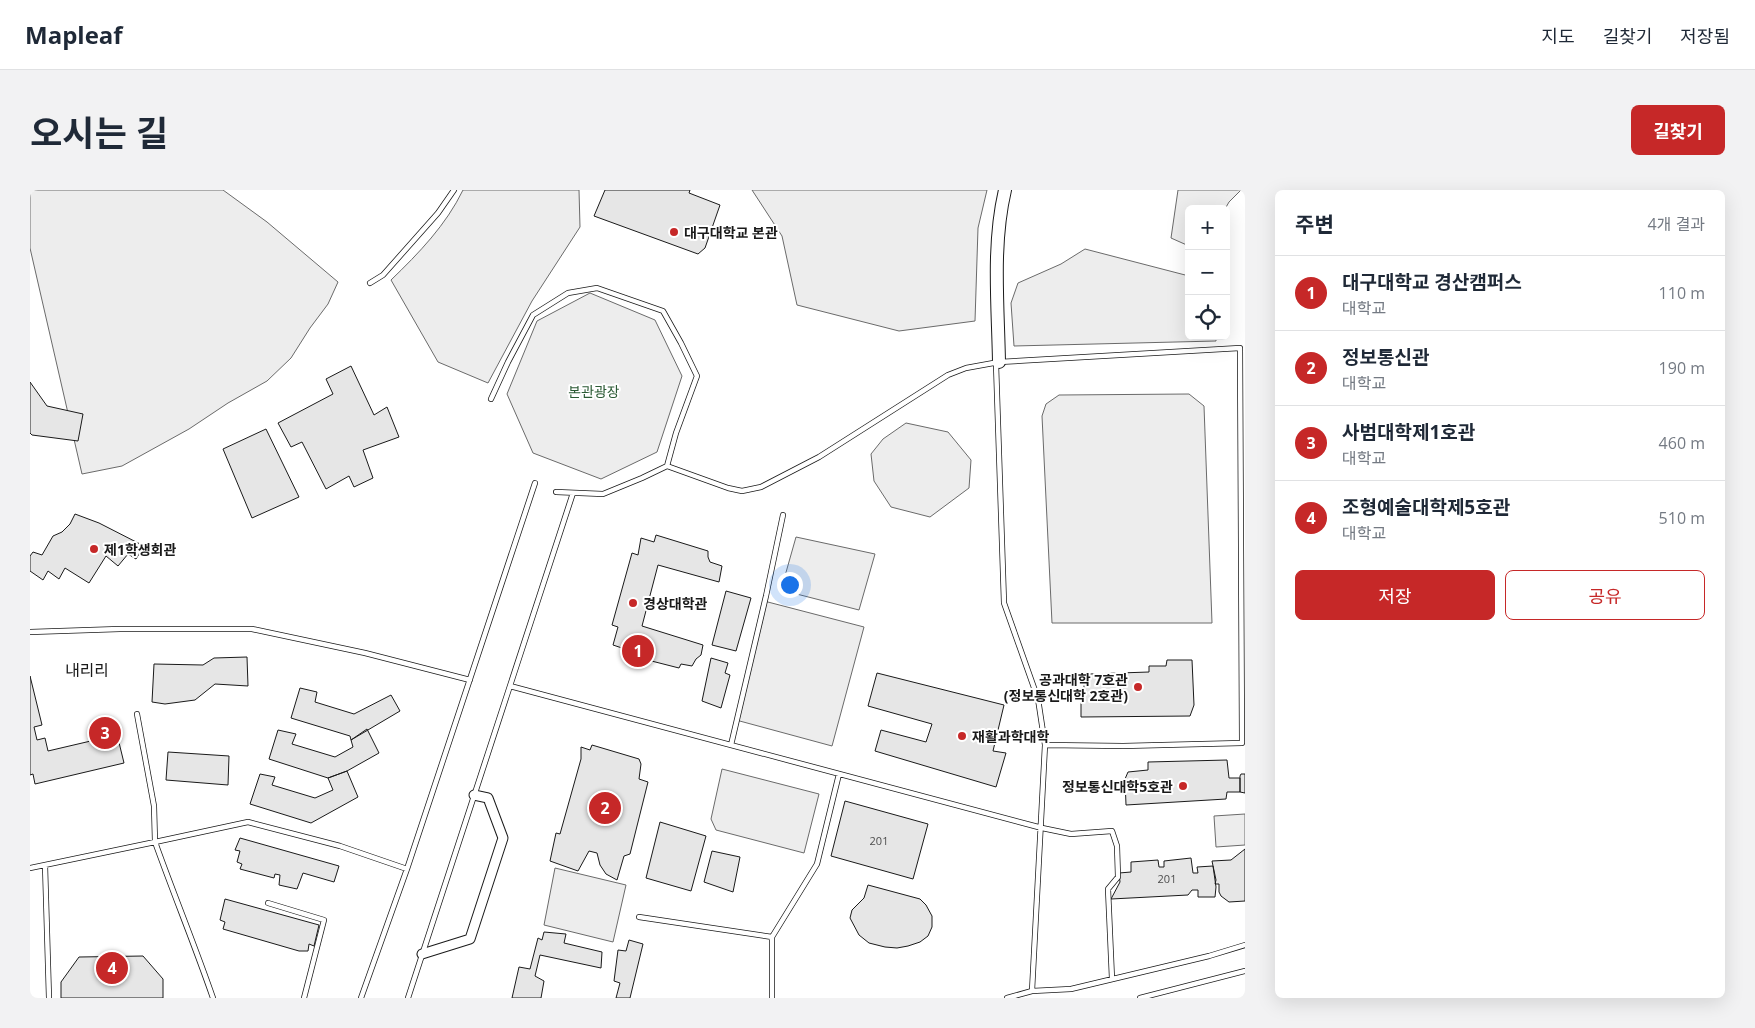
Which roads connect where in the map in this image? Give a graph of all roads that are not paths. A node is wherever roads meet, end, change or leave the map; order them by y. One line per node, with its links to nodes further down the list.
1 (454, 190): 3 (lane)
2 (1005, 190): 5 (street)
3 (370, 283)
4 (1242, 348): 5 (lane); 12 (lane)
5 (997, 362): 7 (lane); 17 (lane)
6 (491, 399): 7 (lane)
7 (667, 466): 10 (lane)
8 (535, 483): 14 (lane)
9 (556, 492): 10 (lane)
10 (573, 493): 15 (lane)
11 (783, 515): 18 (lane)
12 (1244, 622): 17 (lane)
13 (30, 632): 14 (lane)
14 (470, 680): 25 (lane)
15 (510, 686): 18 (lane); 20 (lane)
16 (138, 714): 22 (lane)
17 (1044, 744): 21 (lane)
18 (730, 745): 19 (lane)
19 (840, 774): 21 (lane); 28 (lane)
20 (474, 794): 30 (lane); 30 (street)
21 (1042, 828): 32 (lane); 33 (lane)
22 (156, 842): 23 (lane); 25 (lane); 35 (lane)
23 (44, 865): 24 (lane); 34 (lane)
24 (30, 868)
25 (407, 869): 37 (lane)
26 (268, 903): 36 (lane)
27 (639, 916): 28 (lane)
28 (772, 937): 39 (lane)
29 (1245, 945): 32 (lane)
30 (422, 954): 38 (lane)
31 (1245, 971): 41 (lane)
32 (1112, 979): 33 (lane)
33 (1032, 991): 40 (lane)
34 (49, 998)
35 (213, 998)
36 (304, 998)
37 (361, 998)
38 (408, 998)
39 (772, 998)
40 (1007, 998)
41 (1140, 998)

